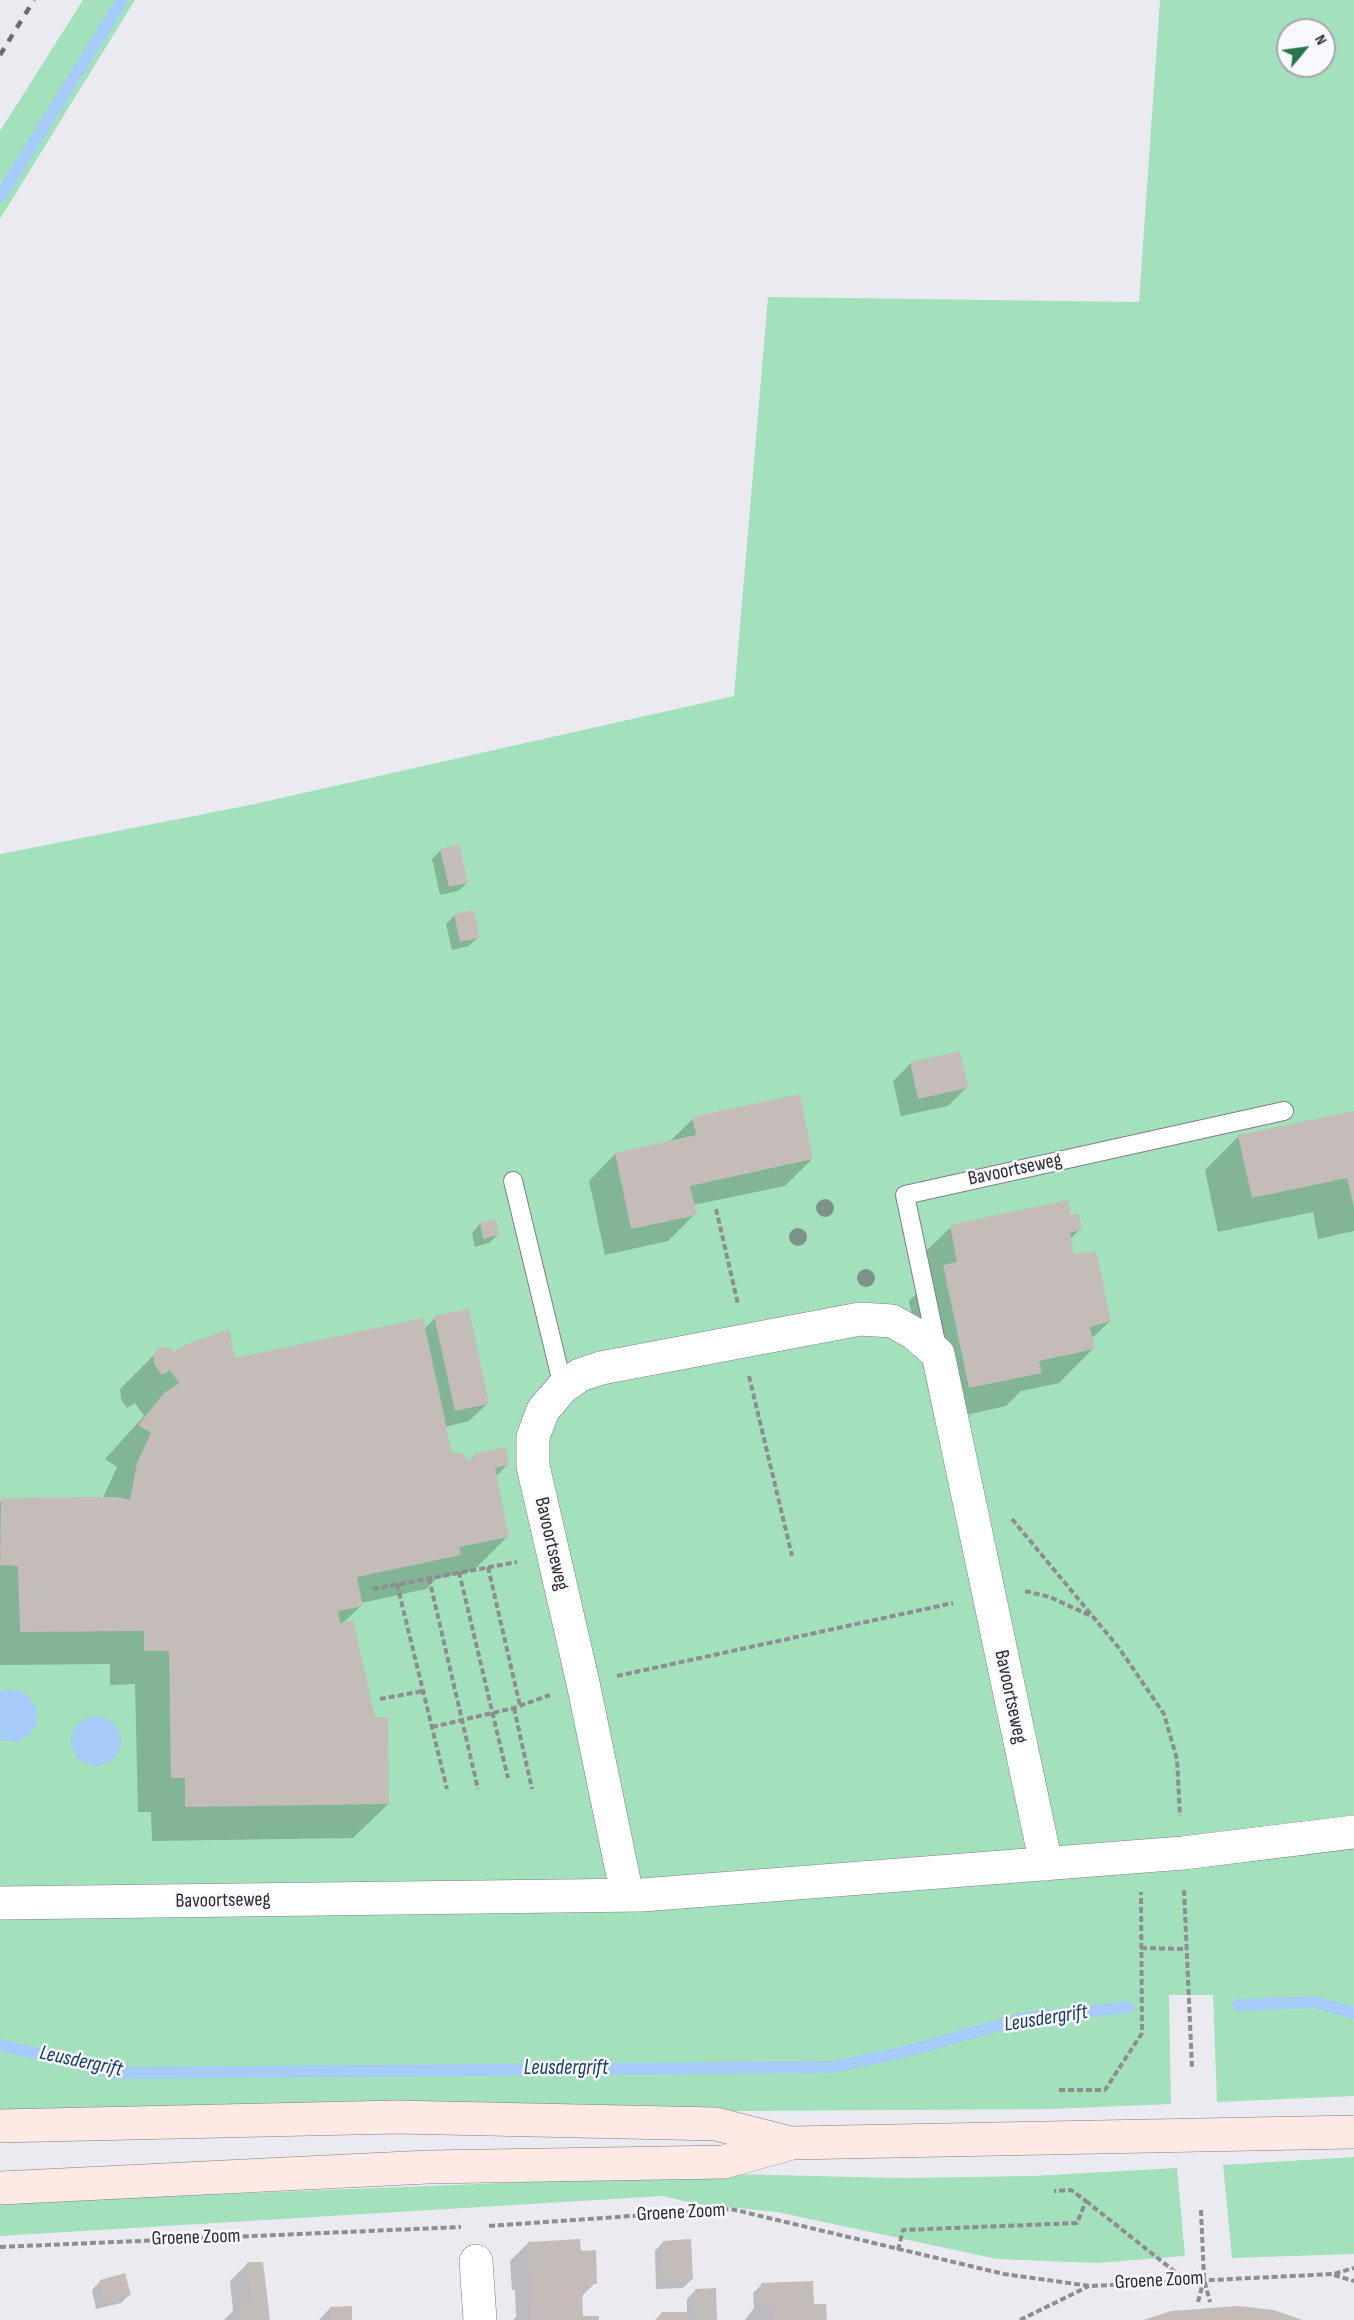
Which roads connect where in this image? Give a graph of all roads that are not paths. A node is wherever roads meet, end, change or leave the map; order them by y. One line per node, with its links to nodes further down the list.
1 (1284, 1111): 3 (lane, Bavoortseweg)
2 (513, 1181): 4 (lane)
3 (938, 1354): 4 (street, Bavoortseweg); 6 (street, Bavoortseweg)
4 (563, 1387): 7 (street, Bavoortseweg)
5 (1354, 1832): 6 (street, Bavoortseweg)
6 (1046, 1864): 7 (street, Bavoortseweg)
7 (627, 1895): 8 (street, Bavoortseweg)
8 (0, 1903)
9 (0, 2126): 11 (main road)
10 (1354, 2132): 11 (main road)
11 (792, 2143): 12 (main road)
12 (0, 2188)
13 (476, 2261): 14 (street)
14 (480, 2320)

